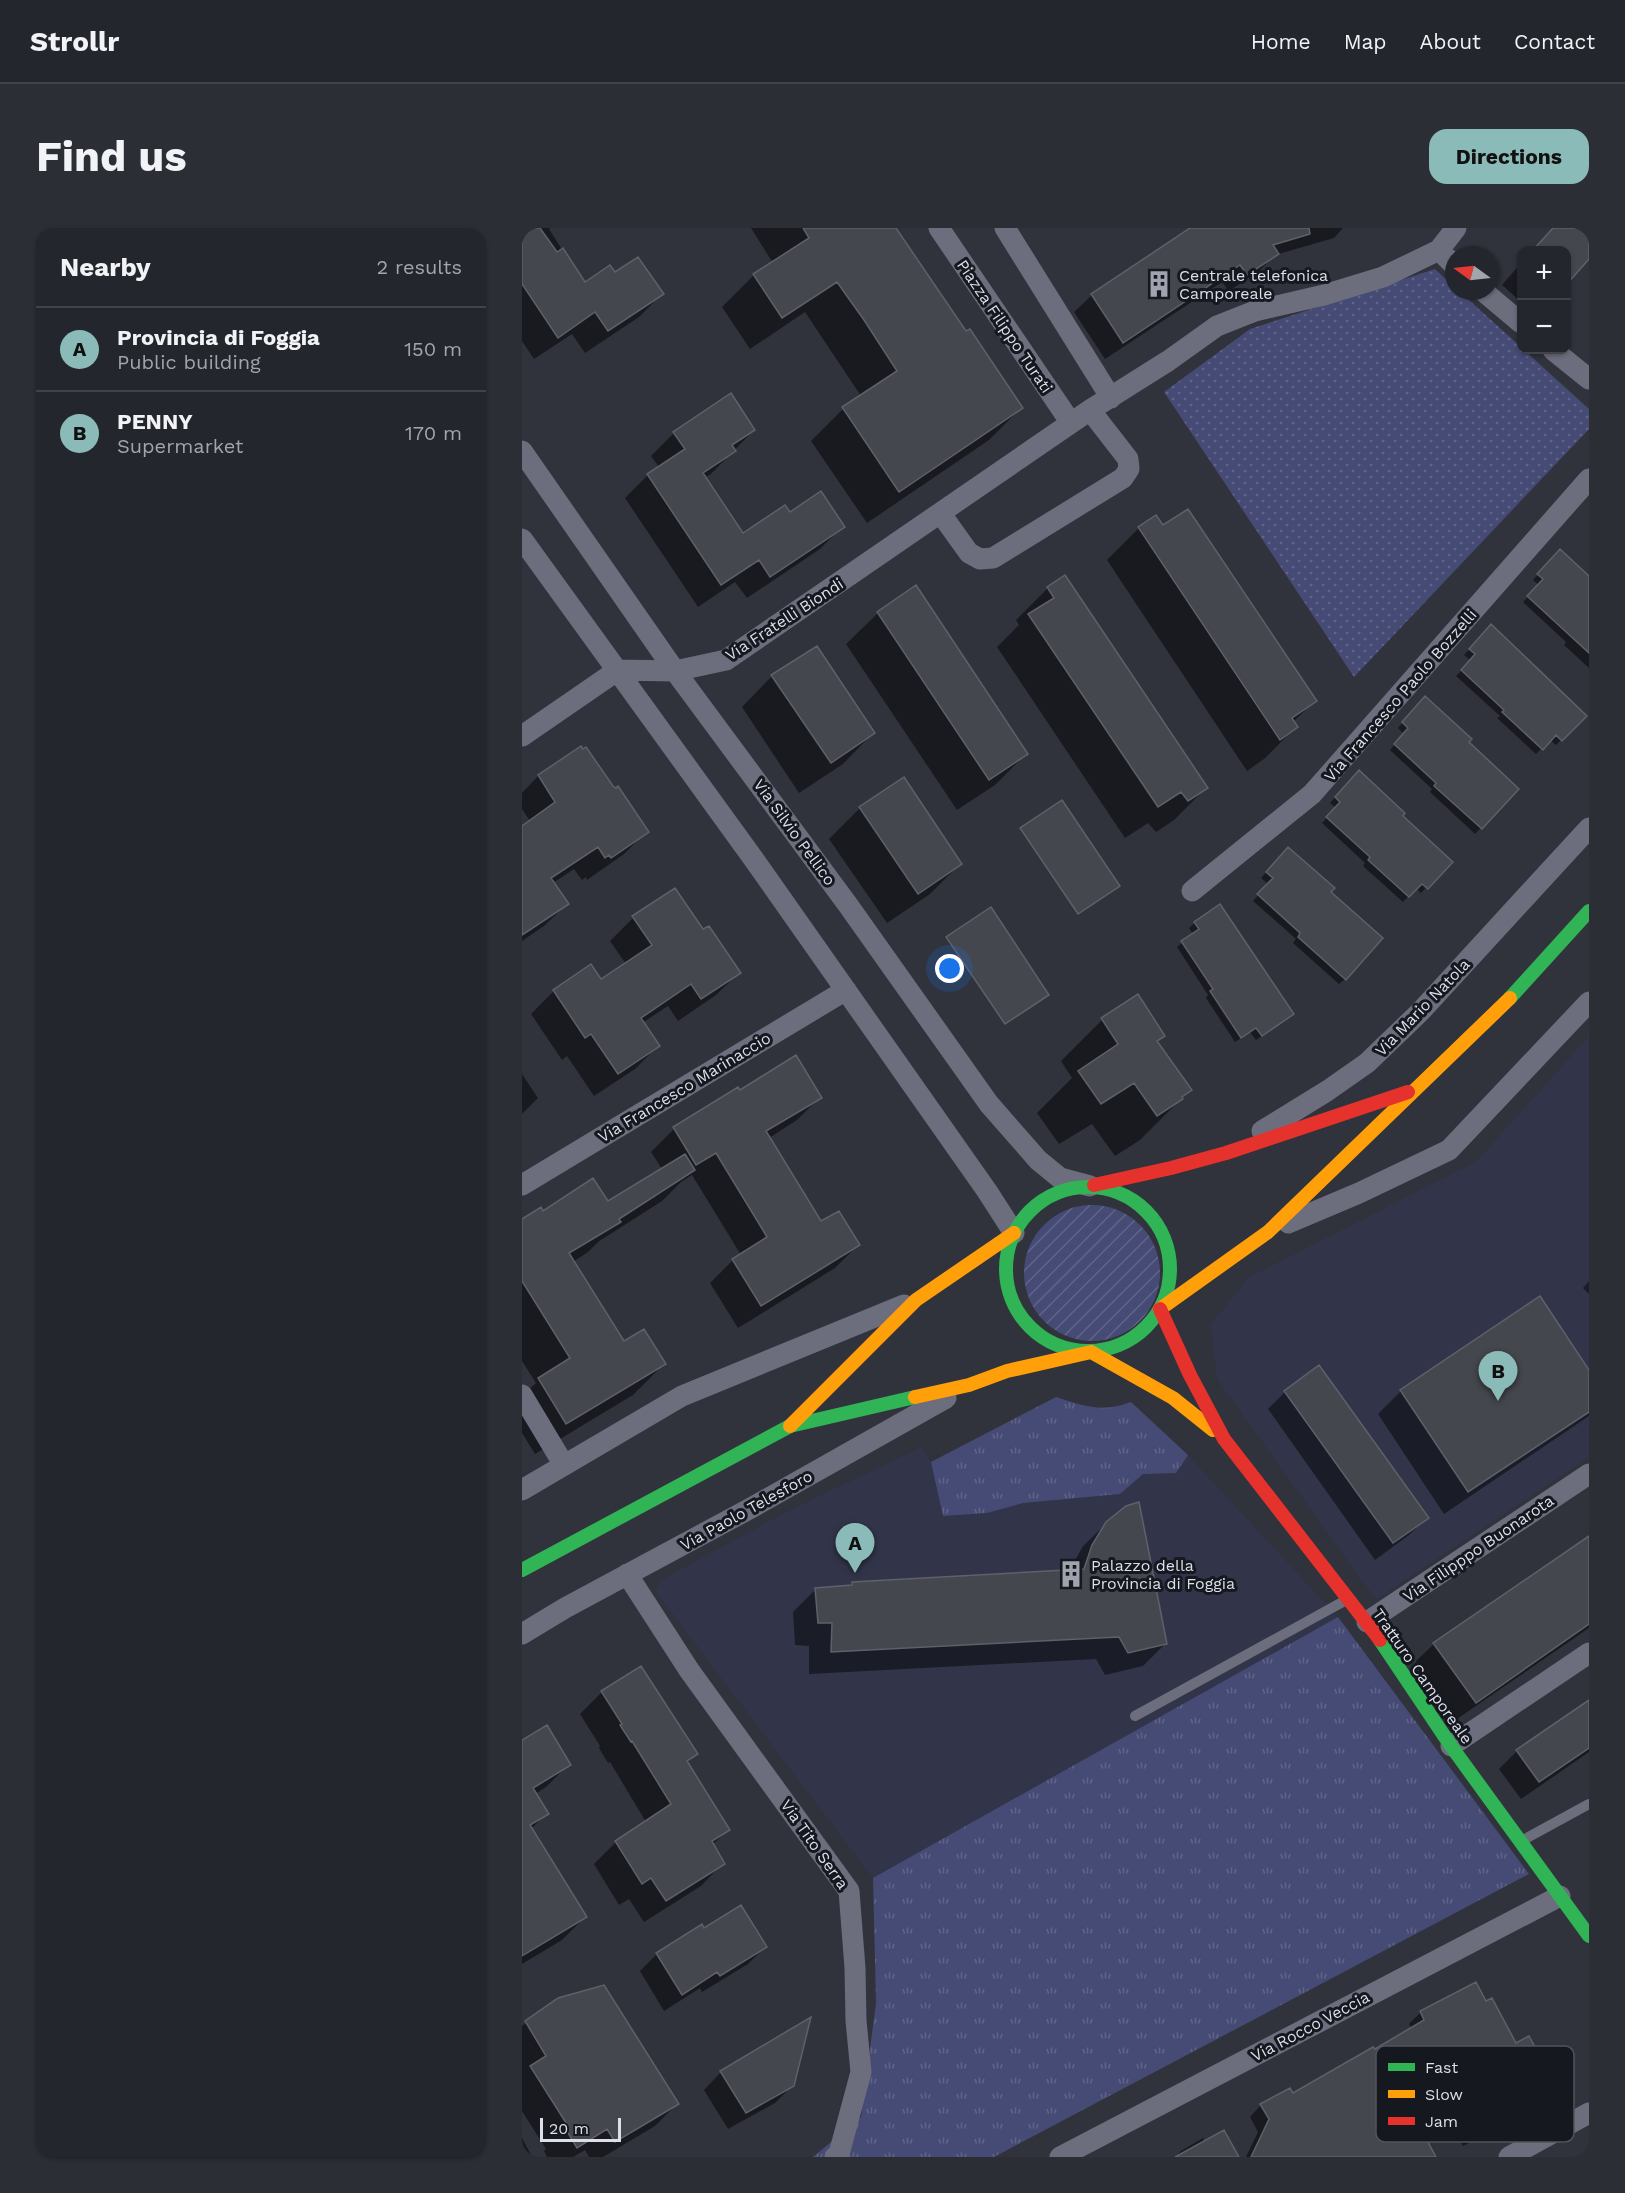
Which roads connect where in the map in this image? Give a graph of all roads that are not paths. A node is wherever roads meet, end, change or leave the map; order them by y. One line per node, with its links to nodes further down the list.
1 (939, 228): 12 (street, Piazza Filippo Turati)
2 (1005, 228): 10 (street)
3 (1456, 228): 4 (street, Via Fratelli Biondi)
4 (1438, 250): 5 (street); 10 (street, Via Fratelli Biondi)
5 (1445, 257)
6 (1494, 300): 7 (street)
7 (1517, 320)
8 (1558, 354): 9 (street)
9 (1589, 379)
10 (1111, 398): 11 (street, Via Fratelli Biondi)
11 (1090, 410): 12 (street, Via Fratelli Biondi); 15 (street)
12 (1071, 423): 15 (street, Via Fratelli Biondi)
13 (522, 451): 18 (street, Via Silvio Pellico)
14 (1589, 479): 21 (street, Via Francesco Paolo Bozzelli)
15 (941, 514): 18 (street, Via Fratelli Biondi)
16 (522, 538): 17 (street)
17 (618, 670): 18 (street, Via Fratelli Biondi); 19 (street); 23 (street)
18 (675, 670): 28 (street, Via Silvio Pellico)
19 (522, 736)
20 (1589, 828): 26 (street, Via Mario Natola)
21 (1192, 891)
22 (1589, 911): 25 (street, Via Mario Natola)
23 (846, 990): 27 (street, Via Francesco Marinaccio); 30 (street)
24 (1589, 1002): 29 (street, Via Mario Natola)
25 (1417, 1089): 26 (street, Via Mario Natola); 29 (street, Via Mario Natola)
26 (1226, 1153): 28 (street, Via Mario Natola)
27 (522, 1185)
28 (1090, 1186): 30 (street); 32 (street)
29 (1268, 1232): 32 (street, Via Mario Natola)
30 (1014, 1233): 31 (street, Via Paolo Telesforo); 33 (street)
31 (916, 1300): 36 (street, Via Paolo Telesforo); 38 (street, Via Paolo Telesforo)
32 (1160, 1309): 33 (street); 37 (street, Tratturo Camporeale)
33 (1091, 1352): 34 (street, Via Paolo Telesforo); 37 (street, Tratturo Camporeale)
34 (969, 1385): 36 (street, Via Paolo Telesforo); 42 (street, Via Paolo Telesforo)
35 (522, 1395): 38 (street)
36 (790, 1426): 41 (street, Via Paolo Telesforo)
37 (1224, 1439): 43 (street, Tratturo Camporeale)
38 (564, 1465): 40 (street, Via Paolo Telesforo)
39 (1589, 1474): 44 (street, Via Filipppo Buonarota)
40 (525, 1481)
41 (522, 1570)
42 (627, 1574): 45 (street, Via Paolo Telesforo); 56 (street, Via Tito Serra)
43 (1348, 1599): 44 (street, Tratturo Camporeale); 47 (lane)
44 (1367, 1622): 48 (street, Tratturo Camporeale)
45 (522, 1634)
46 (1589, 1653): 48 (street)
47 (1135, 1716)
48 (1451, 1746): 50 (street, Tratturo Camporeale)
49 (1589, 1804): 50 (lane)
50 (1520, 1841): 51 (street, Tratturo Camporeale)
51 (1560, 1896): 52 (street, Tratturo Camporeale); 57 (street, Via Rocco Veccia)
52 (1589, 1936)
53 (1589, 2112): 54 (street)
54 (1574, 2120)
55 (1536, 2142): 58 (street)
56 (835, 2157)
57 (1060, 2157)
58 (1509, 2157)

